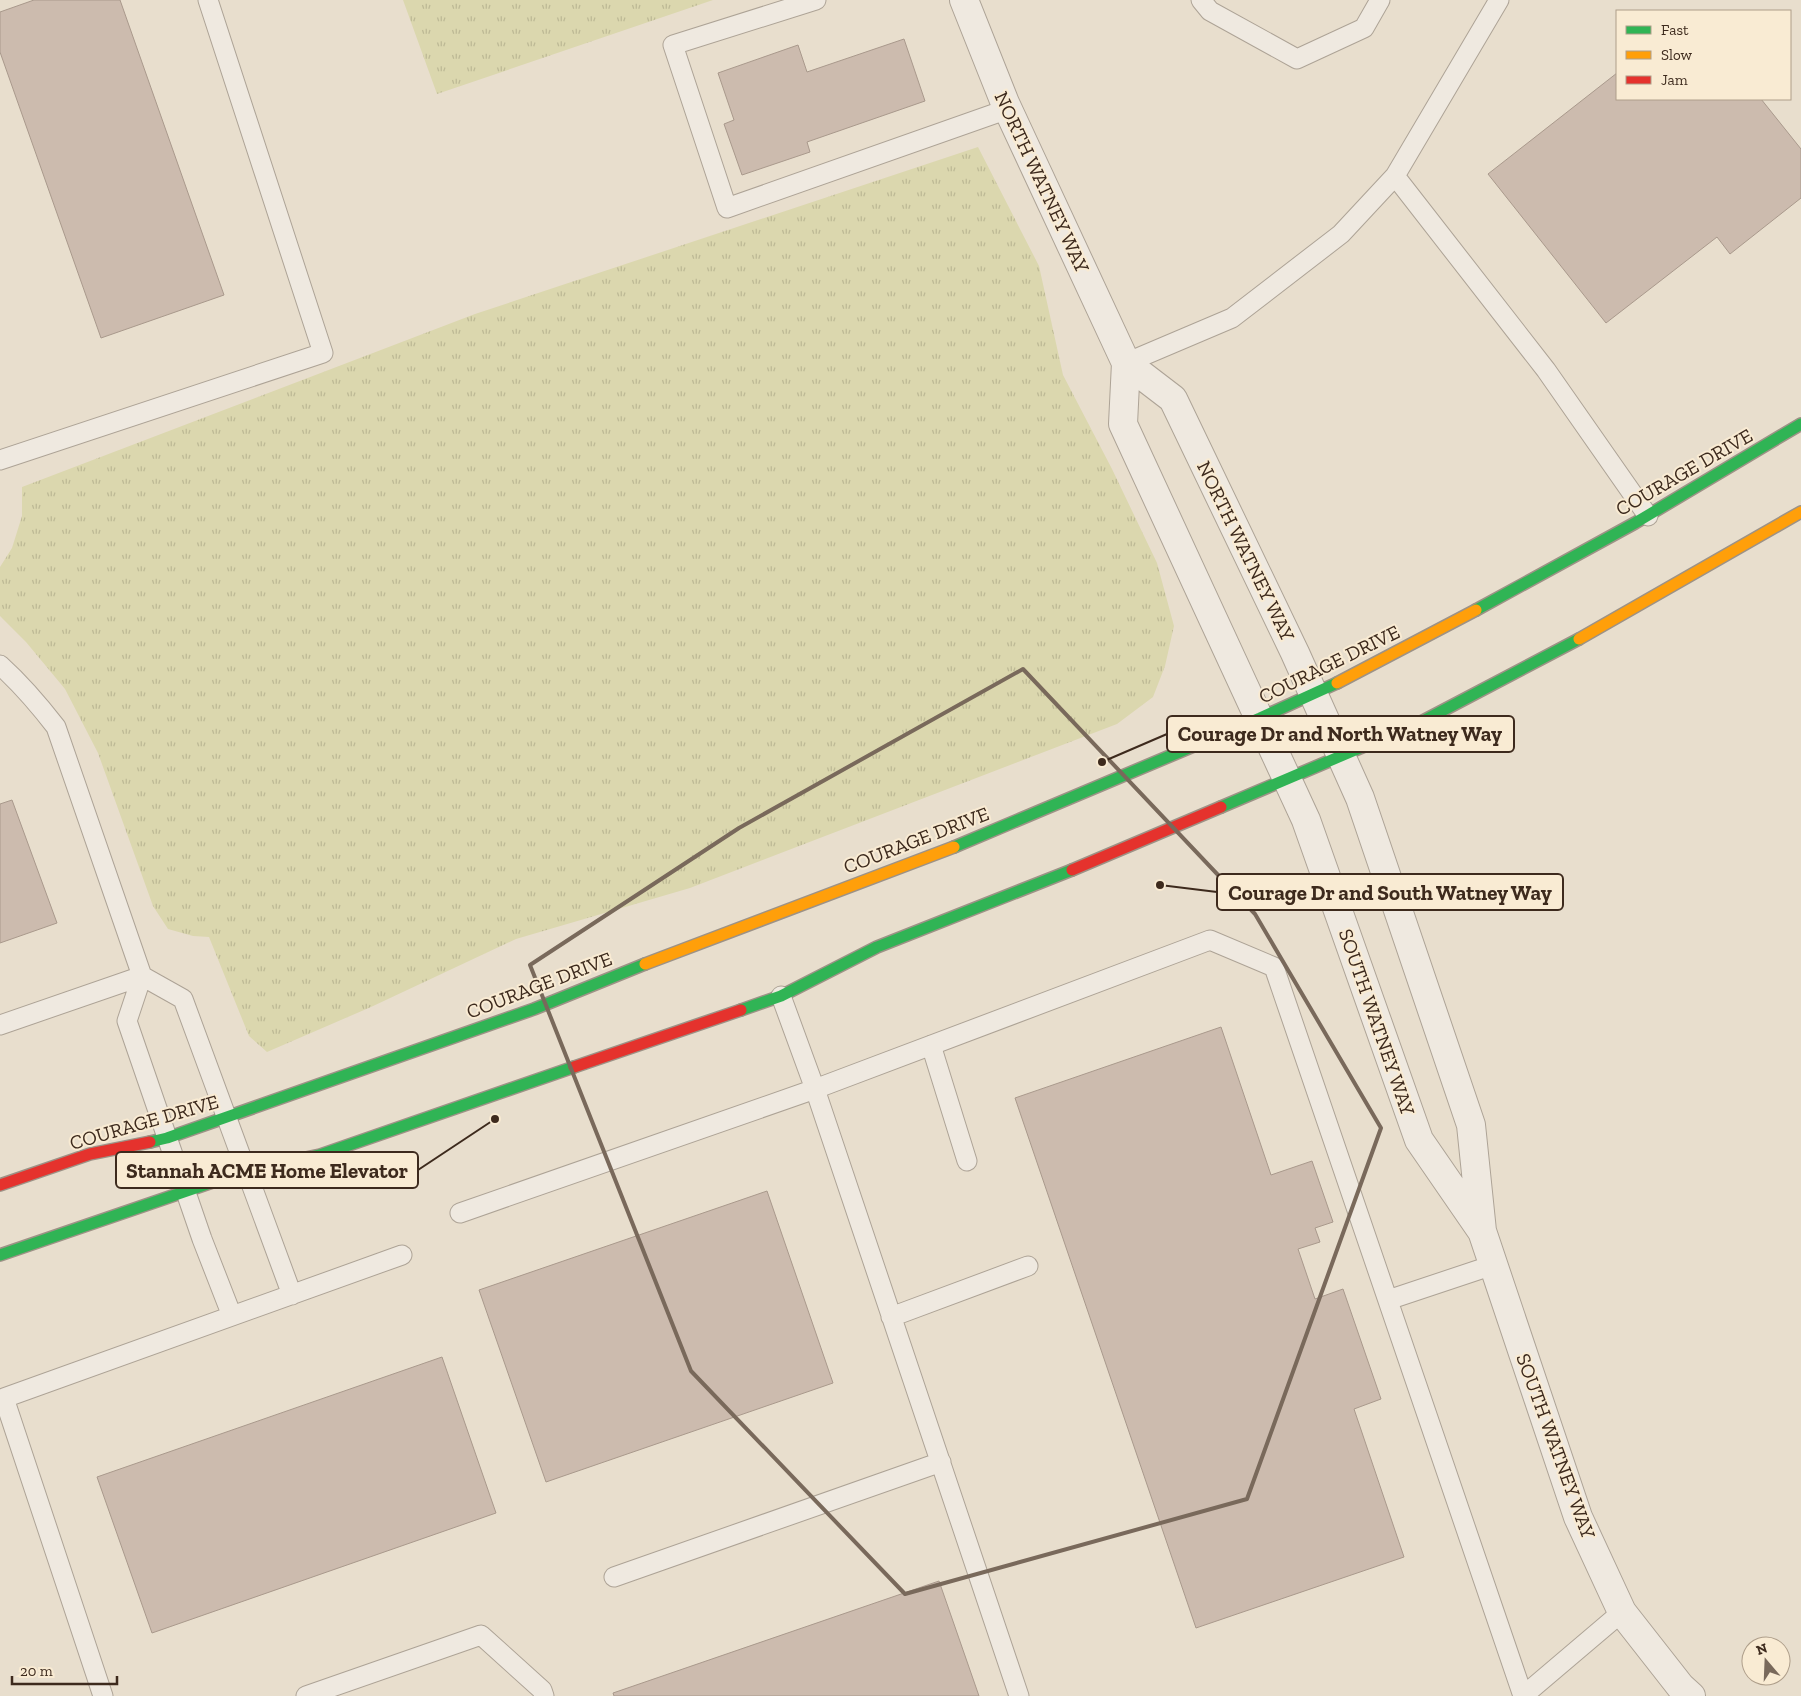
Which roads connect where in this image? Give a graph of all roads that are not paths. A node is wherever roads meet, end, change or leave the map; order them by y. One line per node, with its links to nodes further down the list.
1 (208, 0): 11 (lane)
2 (816, 0): 7 (lane)
3 (964, 0): 7 (street, NORTH WATNEY WAY)
4 (1201, 0): 5 (lane)
5 (1380, 0)
6 (1499, 0): 8 (lane)
7 (1008, 109): 9 (street, NORTH WATNEY WAY)
8 (1395, 176): 9 (lane); 13 (lane)
9 (1126, 363): 15 (street, NORTH WATNEY WAY); 16 (street, NORTH WATNEY WAY)
10 (1801, 424): 13 (street, COURAGE DRIVE)
11 (0, 460)
12 (1801, 512): 17 (street)
13 (1648, 516): 15 (street, COURAGE DRIVE)
14 (0, 665): 19 (lane)
15 (1314, 696): 16 (street, COURAGE DRIVE); 17 (street, NORTH WATNEY WAY)
16 (1260, 718): 18 (street, SOUTH WATNEY WAY); 24 (street, COURAGE DRIVE)
17 (1341, 757): 18 (street); 31 (street, SOUTH WATNEY WAY)
18 (1287, 778): 20 (street); 31 (street, SOUTH WATNEY WAY)
19 (142, 976): 21 (lane); 24 (lane); 25 (lane)
20 (781, 996): 23 (lane); 27 (street)
21 (0, 1025)
22 (931, 1045): 23 (lane); 26 (lane); 37 (lane)
23 (815, 1089): 30 (lane); 39 (lane)
24 (226, 1119): 25 (street, COURAGE DRIVE); 27 (lane)
25 (167, 1138): 28 (street, COURAGE DRIVE); 29 (lane)
26 (967, 1161)
27 (245, 1170): 29 (street); 36 (lane)
28 (0, 1185)
29 (185, 1190): 32 (street); 38 (lane)
30 (460, 1213)
31 (1482, 1231): 35 (street, SOUTH WATNEY WAY)
32 (0, 1255)
33 (402, 1255): 36 (lane)
34 (1028, 1266): 39 (lane)
35 (1493, 1266): 37 (lane); 43 (street, SOUTH WATNEY WAY)
36 (292, 1295): 38 (lane)
37 (1388, 1300): 48 (lane)
38 (232, 1316): 40 (lane)
39 (891, 1317): 41 (lane)
40 (2, 1399): 44 (lane)
41 (941, 1462): 42 (lane); 47 (lane)
42 (614, 1577)
43 (1622, 1612): 48 (lane); 49 (street, SOUTH WATNEY WAY)
44 (103, 1696)
45 (306, 1696): 46 (lane)
46 (544, 1696)
47 (1020, 1696)
48 (1523, 1696)
49 (1691, 1696)

